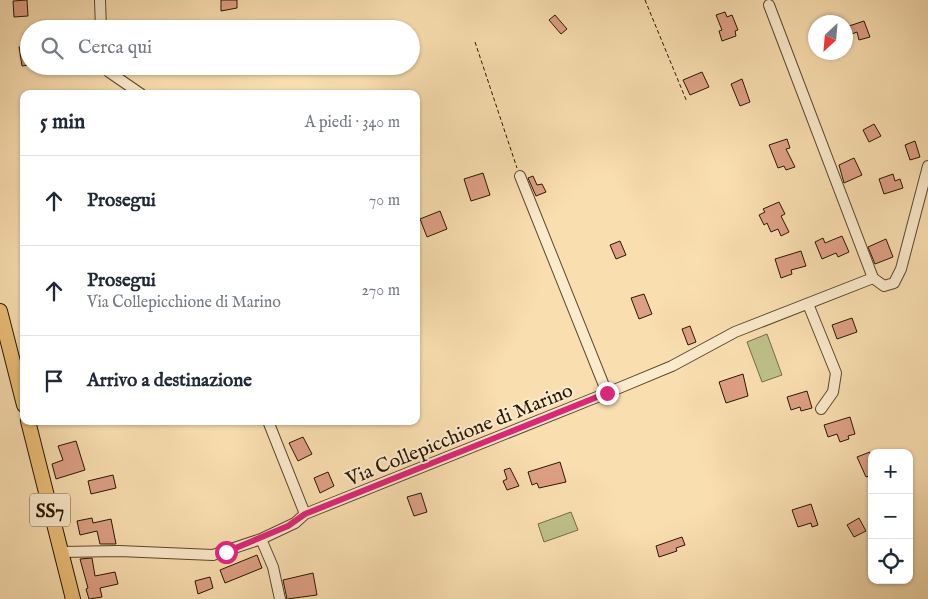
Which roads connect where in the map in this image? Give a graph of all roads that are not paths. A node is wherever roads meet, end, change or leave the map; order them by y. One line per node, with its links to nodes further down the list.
1 (100, 0): 3 (street)
2 (769, 4): 8 (street)
3 (101, 20)
4 (113, 75): 5 (street)
5 (135, 90)
6 (928, 166): 8 (street)
7 (520, 176): 12 (street)
8 (873, 278): 9 (street, Via Collepicchione di Marino)
9 (808, 304): 12 (street, Via Collepicchione di Marino); 13 (street)
10 (0, 311): 11 (main road)
11 (20, 389)
12 (607, 393): 16 (street, Via Collepicchione di Marino)
13 (821, 409)
14 (29, 425): 18 (main road, SS7)
15 (270, 425): 16 (street)
16 (305, 514): 17 (street, Via Collepicchione di Marino)
17 (261, 539): 18 (street, Via Collepicchione di Marino); 20 (street)
18 (61, 552): 19 (main road, SS7)
19 (72, 599)
20 (280, 599)

